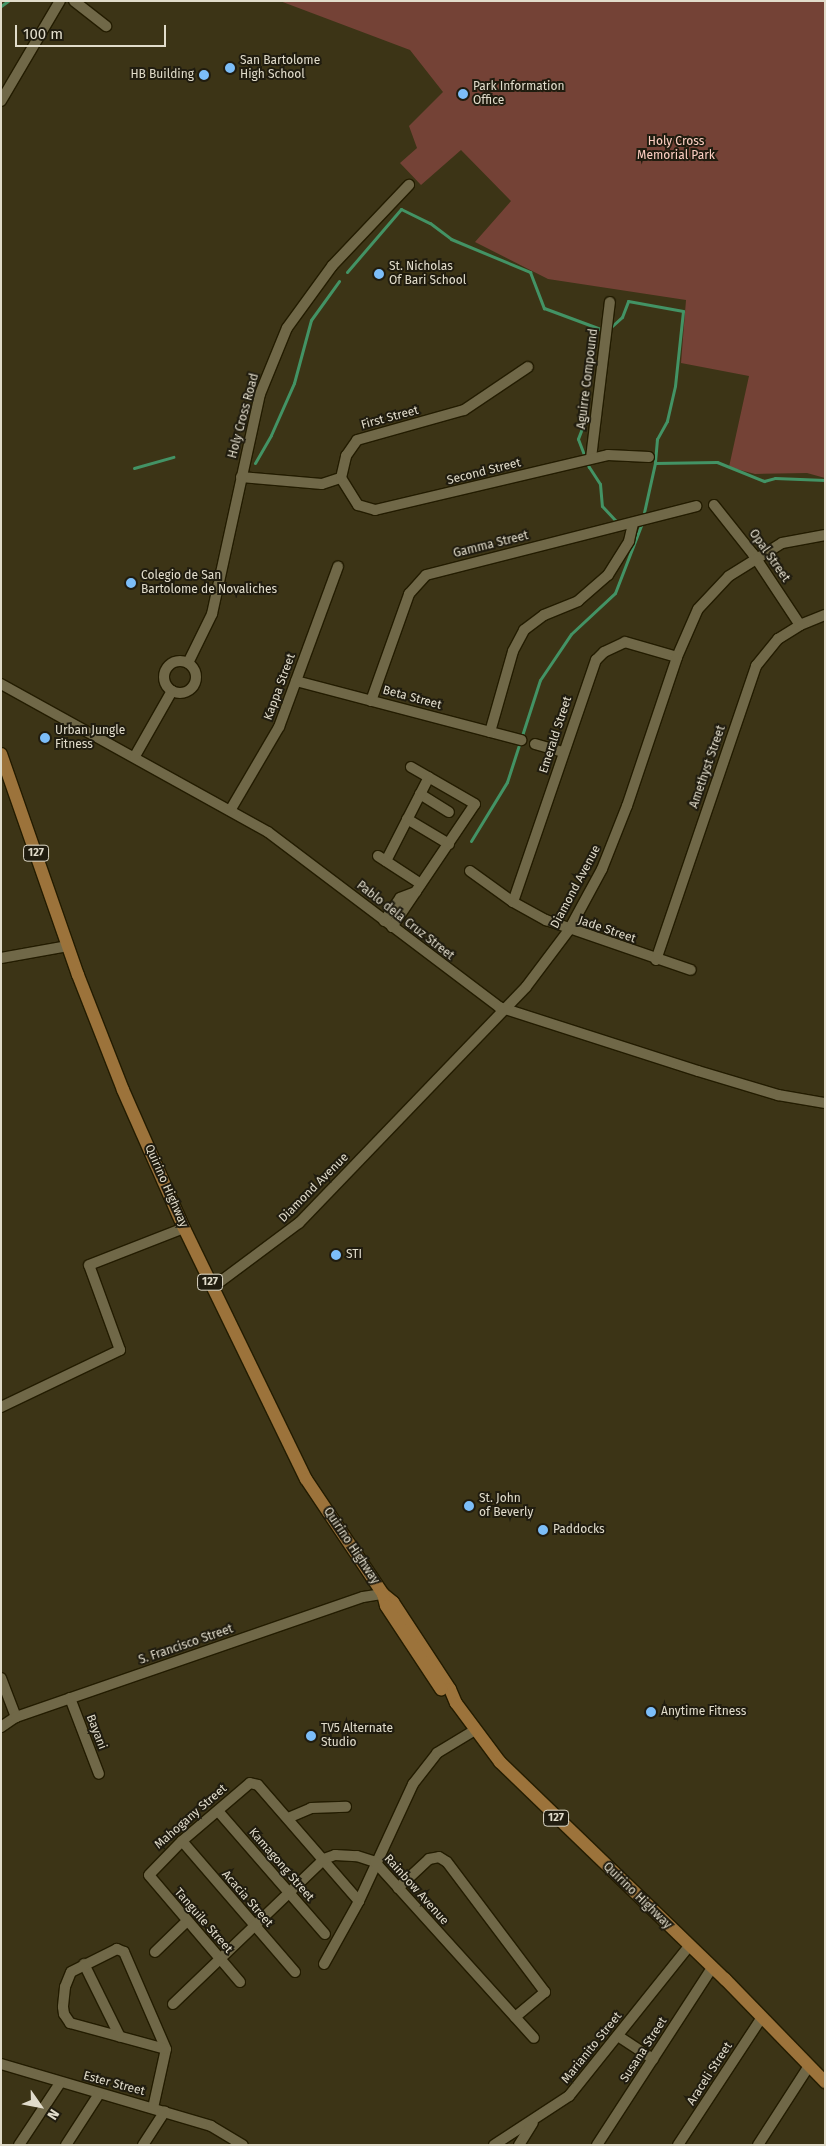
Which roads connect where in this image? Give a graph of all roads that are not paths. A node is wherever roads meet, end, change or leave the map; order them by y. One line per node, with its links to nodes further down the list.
1 (60, 1): 4 (street)
2 (74, 1): 3 (street)
3 (106, 26)
4 (1, 101)
5 (409, 184): 10 (street, Holy Cross Road)
6 (610, 302): 9 (street, Aguirre Compound)
7 (528, 367): 11 (street, First Street)
8 (649, 457): 9 (street, Second Street)
9 (591, 458): 11 (street, Second Street)
10 (241, 477): 11 (street); 21 (street, Holy Cross Road)
11 (341, 478)
12 (714, 504): 16 (street, Opal Street)
13 (696, 506): 14 (street, Gamma Street)
14 (633, 524): 25 (street, Gamma Street); 26 (street)
15 (825, 535): 16 (street, Diamond Avenue)
16 (757, 559): 19 (street, Opal Street); 20 (street, Diamond Avenue)
17 (338, 567): 22 (street, Kappa Street)
18 (825, 615): 19 (street, Amethyst Street)
19 (800, 625): 46 (street, Amethyst Street)
20 (676, 657): 29 (street, Emerald Street); 43 (street, Diamond Avenue)
21 (188, 663): 24 (street); 24 (street)
22 (296, 681): 25 (street, Beta Street); 35 (street, Kappa Street)
23 (1, 684): 30 (street, Pablo dela Cruz Street)
24 (172, 691): 30 (street)
25 (371, 701): 26 (street, Beta Street)
26 (490, 732): 27 (street, Beta Street)
27 (521, 740)
28 (535, 744): 29 (street)
29 (563, 752): 41 (street, Emerald Street)
30 (135, 756): 35 (street, Pablo dela Cruz Street)
31 (3, 765): 44 (main road, Quirino Highway / 127)
32 (411, 767): 33 (street)
33 (429, 777): 34 (street); 38 (street)
34 (420, 794): 36 (street); 37 (street)
35 (230, 809): 42 (street, Pablo dela Cruz Street)
36 (449, 812)
37 (407, 819): 38 (street); 40 (street)
38 (449, 844): 40 (street)
39 (470, 870): 41 (street, Jade Street)
40 (418, 888): 42 (street)
41 (513, 902): 43 (street, Jade Street)
42 (388, 924): 48 (street, Pablo dela Cruz Street)
43 (570, 930): 46 (street, Jade Street); 48 (street, Diamond Avenue)
44 (68, 946): 45 (street); 50 (main road, Quirino Highway / 127)
45 (1, 958)
46 (656, 960): 47 (street, Jade Street)
47 (691, 970)
48 (505, 1010): 49 (street, Pablo dela Cruz Street); 51 (street, Diamond Avenue)
49 (825, 1103)
50 (184, 1228): 51 (main road, Quirino Highway / 127); 52 (street)
51 (213, 1287): 53 (main road, Quirino Highway / 127)
52 (1, 1407)
53 (383, 1594): 55 (street, S. Francisco Street); 58 (main road, Quirino Highway / 127)
54 (1, 1678): 56 (street)
55 (70, 1698): 56 (street, S. Francisco Street); 59 (street, Bayani)
56 (16, 1717): 57 (street, S. Francisco Street)
57 (1, 1727)
58 (475, 1730): 65 (street); 73 (main road, Quirino Highway / 127)
59 (99, 1774)
60 (346, 1807): 62 (street)
61 (218, 1811): 62 (street, Mahogany Street); 63 (street, Mahogany Street); 68 (street, Kamagong Street)
62 (288, 1818): 64 (street)
63 (182, 1841): 66 (street, Mahogany Street); 71 (street, Acacia Street)
64 (324, 1859): 65 (street, Rainbow Avenue); 68 (street); 69 (street)
65 (375, 1862): 67 (street, Rainbow Avenue); 69 (street)
66 (149, 1875): 70 (street, Tanguile Street)
67 (398, 1888): 83 (street, Rainbow Avenue); 83 (street)
68 (288, 1893): 71 (street); 72 (street, Kamagong Street)
69 (359, 1901): 77 (street)
70 (186, 1922): 74 (street); 75 (street, Tanguile Street)
71 (254, 1926): 75 (street); 79 (street, Acacia Street)
72 (325, 1934)
73 (689, 1946): 78 (main road, Quirino Highway / 127); 84 (street, Marianito Street)
74 (155, 1952)
75 (220, 1960): 80 (street, Tanguile Street); 81 (street)
76 (84, 1964): 85 (street); 85 (street); 87 (street)
77 (324, 1964)
78 (712, 1968): 82 (main road, Quirino Highway / 127); 88 (street, Susana Street)
79 (295, 1972)
80 (240, 1982)
81 (174, 2004)
82 (762, 2017): 90 (main road, Quirino Highway / 127); 105 (street, Araceli Street)
83 (515, 2018): 86 (street, Rainbow Avenue)
84 (618, 2036): 88 (street); 96 (street, Marianito Street)
85 (120, 2037): 87 (street)
86 (534, 2038)
87 (166, 2049): 94 (street)
88 (653, 2059): 104 (street, Susana Street)
89 (1, 2064): 92 (street, Ester Street)
90 (809, 2066): 91 (main road, Quirino Highway / 127); 106 (street)
91 (825, 2082)
92 (60, 2083): 93 (street, Ester Street); 98 (street)
93 (98, 2094): 94 (street, Ester Street); 99 (street)
94 (153, 2108): 95 (street, Ester Street)
95 (165, 2111): 97 (street, Ester Street); 100 (street)
96 (536, 2119): 102 (street, Marianito Street); 103 (street)
97 (226, 2140): 101 (street, Ester Street)
98 (19, 2145)
99 (66, 2145)
100 (143, 2145)
101 (243, 2145)
102 (494, 2145)
103 (519, 2145)
104 (597, 2145)
105 (678, 2145)
106 (758, 2145)

